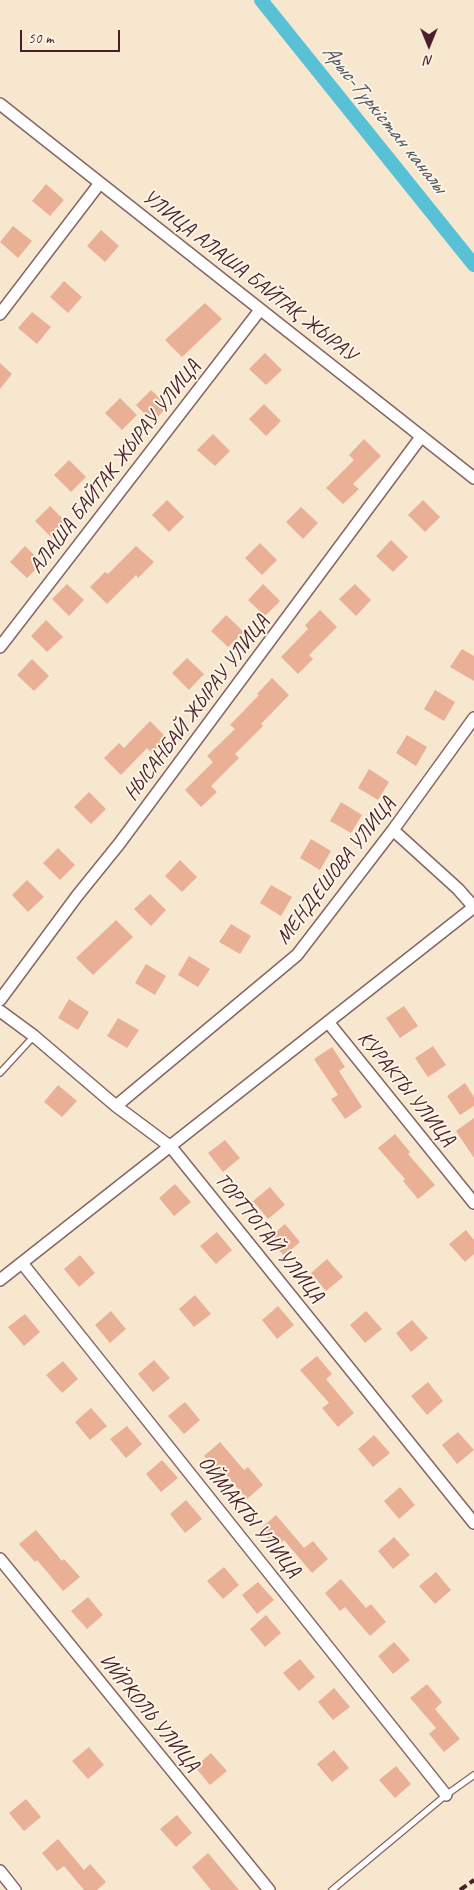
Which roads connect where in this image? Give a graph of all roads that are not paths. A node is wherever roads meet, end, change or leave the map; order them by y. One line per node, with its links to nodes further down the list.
1 (0, 104): 2 (street, УЛИЦА АЛАША БАЙТАҚ ЖЫРАУ)
2 (100, 183): 3 (street, УЛИЦА АЛАША БАЙТАҚ ЖЫРАУ); 4 (street)
3 (260, 310): 5 (street, УЛИЦА АЛАША БАЙТАҚ ЖЫРАУ); 7 (street, АЛАША БАЙТАК ЖЫРАУ УЛИЦА)
4 (0, 314)
5 (421, 437): 6 (street, УЛИЦА АЛАША БАЙТАҚ ЖЫРАУ); 11 (street, НЫСАНБАЙ ЖЫРАУ УЛИЦА)
6 (474, 478)
7 (0, 646)
8 (474, 718): 9 (street, МЕНДЕШОВА УЛИЦА)
9 (393, 830): 10 (street); 16 (street, МЕНДЕШОВА УЛИЦА)
10 (474, 907): 13 (street)
11 (0, 1000)
12 (0, 1011): 14 (street, ТОРТТОГАЙ УЛИЦА)
13 (328, 1022): 17 (street); 18 (street, КУРАКТЫ УЛИЦА)
14 (34, 1036): 15 (lane); 16 (street, ТОРТТОГАЙ УЛИЦА)
15 (0, 1073)
16 (116, 1106): 17 (street, ТОРТТОГАЙ УЛИЦА)
17 (171, 1147): 19 (street); 21 (street, ТОРТТОГАЙ УЛИЦА)
18 (474, 1203)
19 (22, 1263): 20 (street); 24 (street, ОЙМАКТЫ УЛИЦА)
20 (0, 1280)
21 (474, 1523)
22 (0, 1559): 27 (street, ИЙРКОЛЬ УЛИЦА)
23 (474, 1775): 24 (lane)
24 (446, 1795): 28 (lane)
25 (0, 1871): 26 (street)
26 (15, 1890)
27 (269, 1890)
28 (332, 1890)

